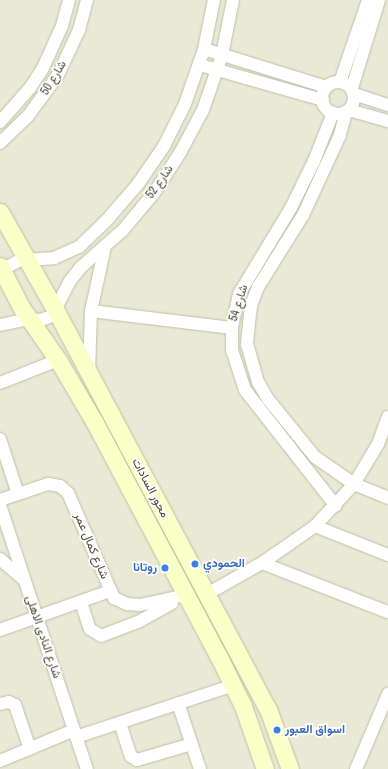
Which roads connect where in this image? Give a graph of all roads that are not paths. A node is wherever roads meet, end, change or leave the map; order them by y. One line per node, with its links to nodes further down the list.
1 (69, 0): 19 (street, شارع 50)
2 (87, 0): 20 (street, شارع 50)
3 (214, 0): 7 (street, شارع 52)
4 (233, 0): 8 (street, شارع 52)
5 (368, 0): 11 (street)
6 (379, 0): 13 (street)
7 (204, 49): 8 (street); 9 (street, شارع 52)
8 (222, 55): 10 (street, شارع 52); 12 (street)
9 (200, 65): 10 (street); 23 (street, شارع 52)
10 (218, 70): 14 (street); 22 (street, شارع 52)
11 (340, 82): 12 (street); 13 (street)
12 (326, 87): 14 (street)
13 (353, 91): 15 (street); 16 (street)
14 (323, 100): 17 (street)
15 (388, 105)
16 (347, 111): 17 (street); 18 (street); 35 (street, شارع 54)
17 (333, 113): 29 (street, شارع 54)
18 (388, 121)
19 (0, 122)
20 (0, 143)
21 (0, 212): 23 (street, محور السادات)
22 (105, 246): 25 (street, شارع 52); 26 (street)
23 (26, 259): 24 (street, شارع 52); 25 (street, محور السادات)
24 (1, 272): 27 (street, محور السادات)
25 (56, 311): 27 (street); 31 (street, محور السادات)
26 (91, 311): 29 (street); 31 (street)
27 (28, 318): 28 (street); 30 (street, محور السادات)
28 (0, 325)
29 (232, 328): 40 (street, شارع 54)
30 (58, 360): 32 (street); 48 (street, محور السادات)
31 (89, 376): 47 (street, محور السادات)
32 (0, 383)
33 (388, 417): 35 (street)
34 (0, 438): 36 (street)
35 (354, 484): 37 (street, شارع 54); 40 (street)
36 (18, 494): 38 (street, شارع كمال عمر); 46 (street, شارع كمال عمر)
37 (388, 498)
38 (0, 500)
39 (0, 505): 45 (street, شارع النادى الاهلى)
40 (336, 506): 41 (street)
41 (315, 526): 42 (street); 44 (street)
42 (388, 555)
43 (0, 559): 45 (street)
44 (262, 563): 47 (street); 50 (street)
45 (23, 579): 51 (street, شارع النادى الاهلى)
46 (110, 591): 48 (street, شارع كمال عمر); 49 (street)
47 (207, 594): 59 (street, محور السادات)
48 (181, 597): 49 (street); 53 (street, محور السادات)
49 (81, 602): 51 (street)
50 (388, 612)
51 (36, 618): 52 (street); 58 (street, شارع النادى الاهلى)
52 (0, 630)
53 (234, 684): 55 (street); 61 (street, محور السادات)
54 (388, 694): 68 (street)
55 (178, 703): 57 (street); 60 (street)
56 (0, 704): 62 (street)
57 (120, 723): 58 (street); 60 (street)
58 (75, 734): 62 (street); 64 (street, شارع النادى الاهلى)
59 (280, 736): 61 (street); 67 (street, محور السادات)
60 (192, 744): 65 (street)
61 (258, 744): 66 (street, محور السادات)
62 (30, 749): 63 (street)
63 (0, 761)
64 (87, 769)
65 (200, 769)
66 (265, 769)
67 (290, 769)
68 (356, 769)

